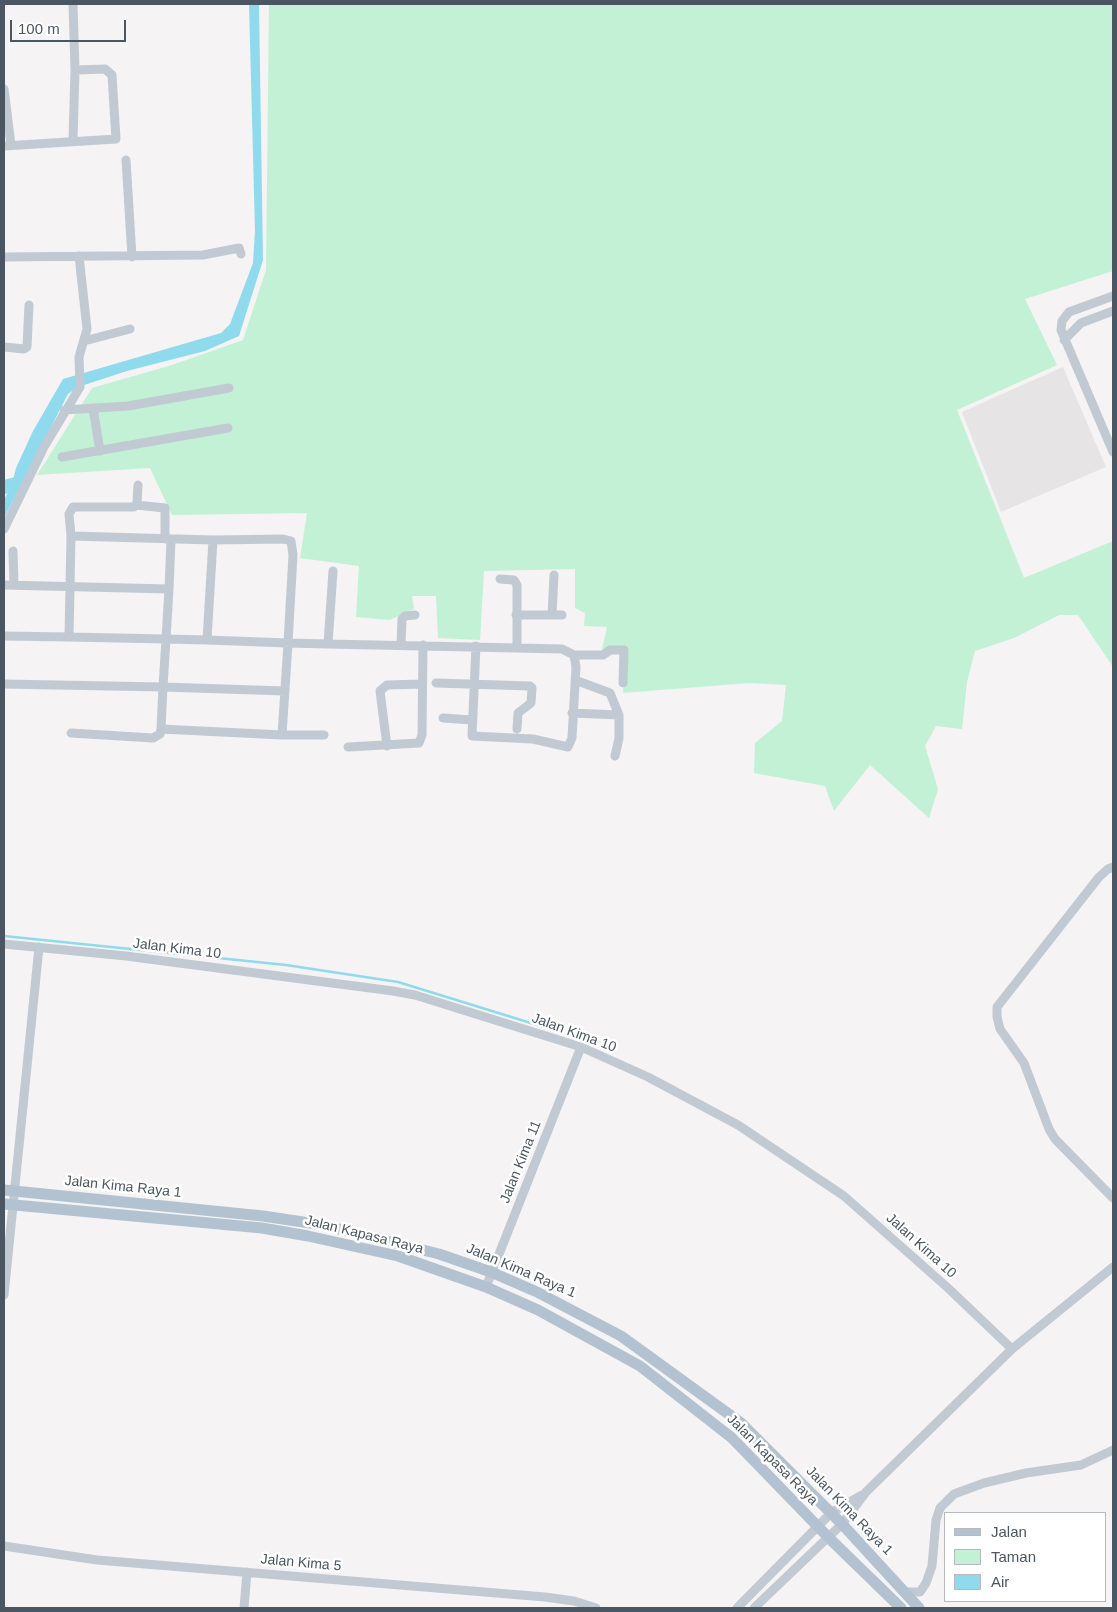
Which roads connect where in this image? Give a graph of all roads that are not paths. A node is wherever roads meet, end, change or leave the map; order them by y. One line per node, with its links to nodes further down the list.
1 (72, 4): 2 (street)
2 (74, 70): 4 (street); 4 (street)
3 (4, 89): 5 (street)
4 (73, 140): 5 (street)
5 (7, 145)
6 (126, 160): 10 (street)
7 (241, 254): 10 (street)
8 (79, 256): 9 (street); 10 (street); 16 (street)
9 (4, 257)
10 (132, 257)
11 (1113, 296): 15 (street)
12 (29, 305): 17 (street)
13 (1113, 311): 15 (street)
14 (130, 329): 16 (street)
15 (1064, 340): 23 (street)
16 (84, 341): 20 (street)
17 (4, 347)
18 (229, 388): 19 (street)
19 (93, 408): 20 (street); 22 (street)
20 (64, 410): 27 (street)
21 (228, 428): 22 (street)
22 (100, 452): 24 (street)
23 (1113, 452)
24 (62, 457)
25 (138, 485): 26 (street)
26 (136, 505): 28 (street); 29 (street)
27 (4, 530)
28 (71, 536): 29 (street); 37 (street)
29 (168, 540): 30 (street); 38 (street)
30 (213, 540): 46 (street); 47 (street)
31 (13, 551): 36 (street)
32 (333, 571): 48 (street)
33 (554, 575): 41 (street)
34 (500, 579): 40 (street)
35 (4, 585): 36 (street)
36 (14, 585): 37 (street)
37 (72, 586): 38 (street); 44 (street)
38 (169, 589): 45 (street)
39 (415, 615): 49 (street)
40 (516, 615): 41 (street); 52 (street)
41 (552, 615): 42 (street)
42 (562, 615)
43 (4, 636): 44 (street)
44 (69, 636): 45 (street)
45 (166, 639): 46 (street); 60 (street)
46 (207, 640): 47 (street)
47 (288, 643): 48 (street); 61 (street)
48 (328, 644): 49 (street)
49 (401, 645): 50 (street)
50 (423, 645): 51 (street); 57 (street)
51 (476, 646): 52 (street); 59 (street)
52 (517, 648): 53 (street)
53 (574, 655): 54 (street); 55 (street)
54 (575, 680): 62 (street); 63 (street)
55 (623, 683)
56 (4, 684): 60 (street)
57 (422, 684): 71 (street); 71 (street)
58 (436, 684): 59 (street)
59 (474, 685): 65 (street); 67 (street)
60 (163, 687): 61 (street); 66 (street)
61 (285, 692): 69 (street)
62 (572, 713): 63 (street); 65 (street)
63 (619, 715): 73 (street)
64 (442, 718): 65 (street)
65 (472, 720)
66 (160, 729): 68 (street); 69 (street)
67 (517, 729)
68 (71, 733)
69 (282, 735): 70 (street)
70 (324, 735)
71 (387, 746): 72 (street)
72 (348, 747)
73 (616, 756)
74 (1113, 867): 79 (street)
75 (4, 944): 76 (street, Jalan Kima 10)
76 (39, 947): 77 (street, Jalan Kima 10); 78 (street)
77 (581, 1047): 82 (street, Jalan Kima 11); 85 (street, Jalan Kima 10)
78 (8, 1190): 80 (street); 82 (main road, Jalan Kima Raya 1)
79 (1113, 1198)
80 (8, 1204): 83 (main road, Jalan Kapasa Raya); 84 (street)
81 (1113, 1267): 85 (street)
82 (491, 1272): 83 (street, Jalan Kima 11); 88 (main road, Jalan Kima Raya 1)
83 (486, 1287): 90 (main road, Jalan Kapasa Raya)
84 (4, 1295)
85 (1012, 1350): 87 (street)
86 (1113, 1450): 95 (street)
87 (866, 1492): 88 (street); 89 (street)
88 (831, 1513): 89 (main road, Jalan Kima Raya 1); 90 (street)
89 (842, 1524): 91 (street); 94 (main road, Jalan Kima Raya 1)
90 (817, 1526): 91 (main road, Jalan Kapasa Raya); 98 (street)
91 (828, 1537): 99 (street); 100 (main road, Jalan Kapasa Raya)
92 (4, 1546): 93 (street, Jalan Kima 5)
93 (247, 1572): 96 (street); 97 (street, Jalan Kima 5)
94 (906, 1592): 95 (street); 101 (main road, Jalan Kima Raya 1)
95 (920, 1592): 101 (street)
96 (244, 1608)
97 (596, 1608)
98 (737, 1608)
99 (754, 1608)
100 (901, 1608)
101 (919, 1608)

